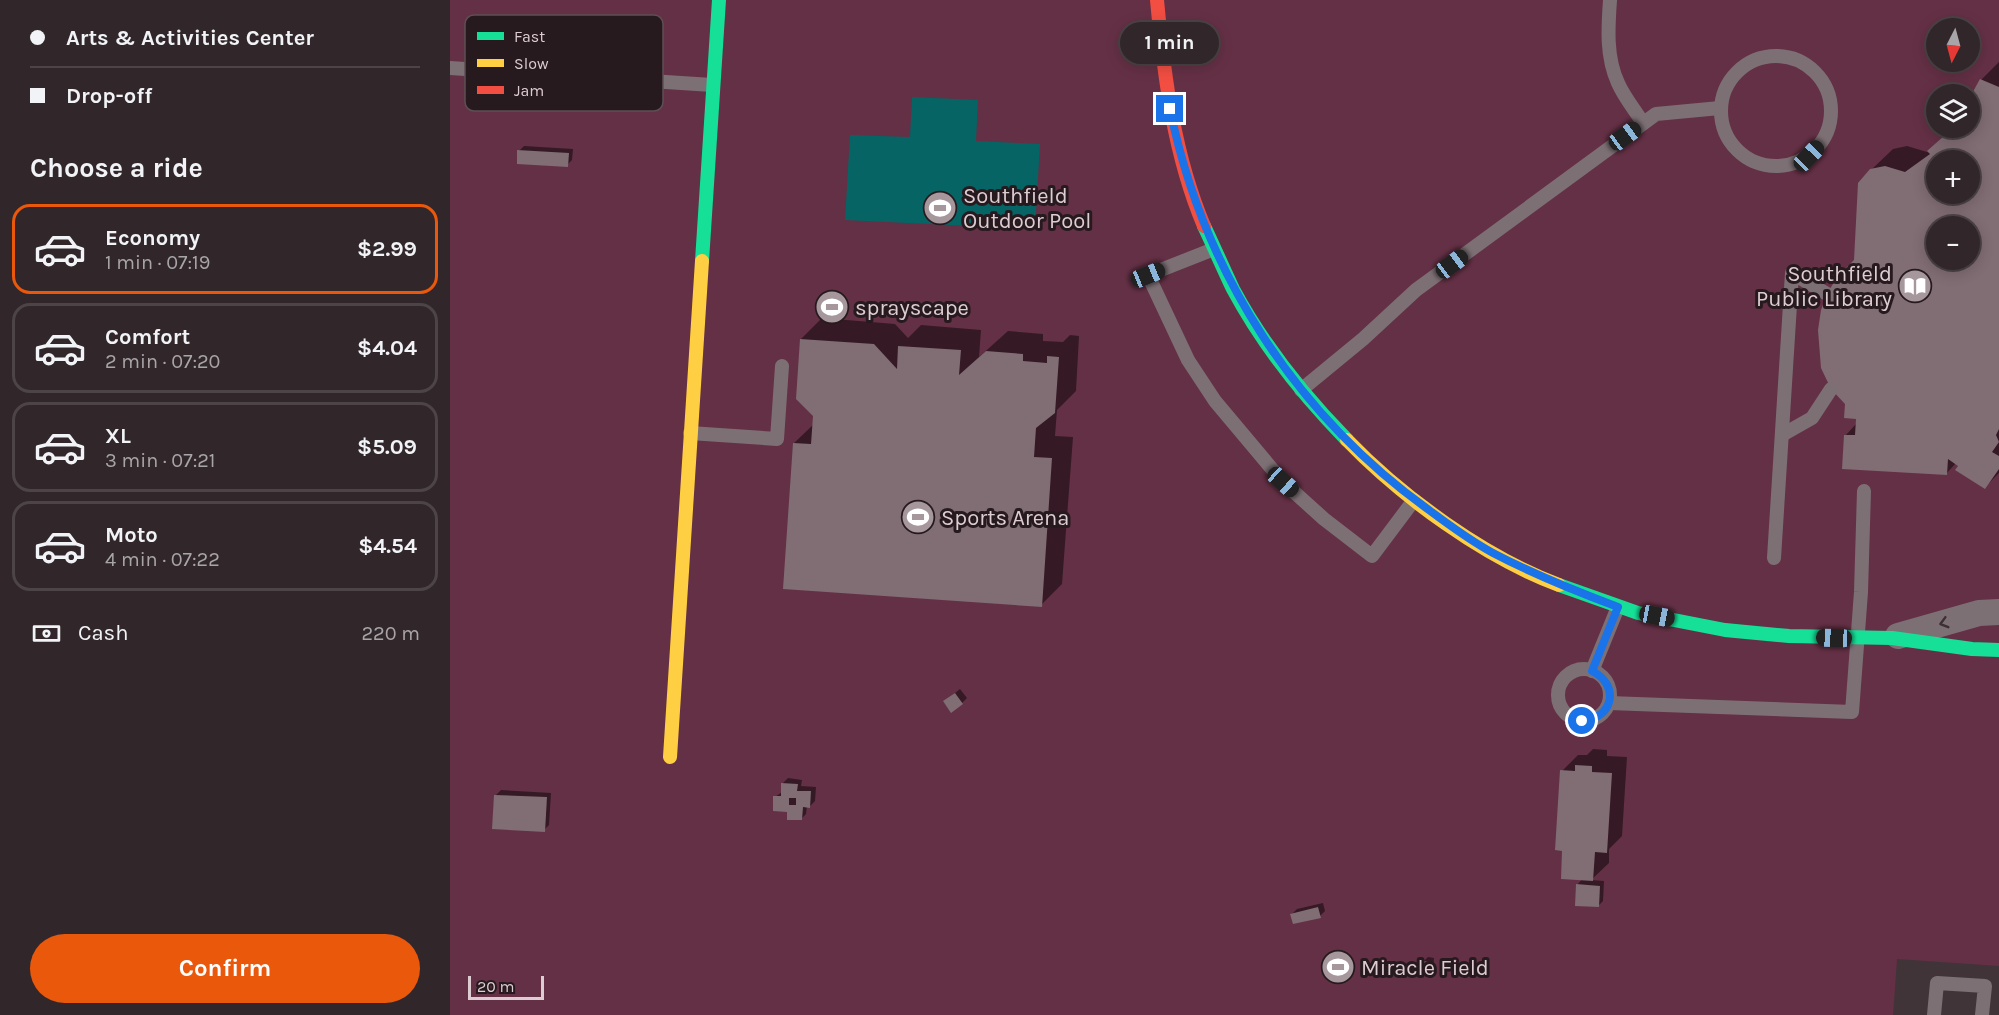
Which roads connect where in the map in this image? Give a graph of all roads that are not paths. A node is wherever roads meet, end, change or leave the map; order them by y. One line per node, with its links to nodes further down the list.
1 (719, 0): 7 (street)
2 (1157, 0): 10 (street)
3 (1610, 0): 9 (lane)
4 (450, 68): 5 (lane)
5 (465, 69)
6 (663, 82): 7 (lane)
7 (712, 85): 15 (street)
8 (1720, 108): 8 (lane); 9 (lane)
9 (1643, 123): 14 (lane)
10 (1214, 249): 14 (street); 18 (lane)
11 (1827, 294): 16 (lane)
12 (782, 366): 15 (lane)
13 (1831, 389): 16 (lane)
14 (1301, 390): 18 (street)
15 (690, 433): 27 (street)
16 (1782, 435): 19 (lane)
17 (1864, 491): 23 (lane)
18 (1414, 500): 20 (street)
19 (1774, 558)
20 (1618, 607): 23 (street); 25 (lane)
21 (1999, 612): 22 (street, one-way to 22)
22 (1890, 638): 23 (street); 24 (street)
23 (1858, 639): 26 (lane)
24 (1999, 650)
25 (1592, 671): 26 (lane); 26 (lane)
26 (1609, 703)
27 (670, 757)
28 (1934, 1015): 29 (lane)
29 (1982, 1015)

